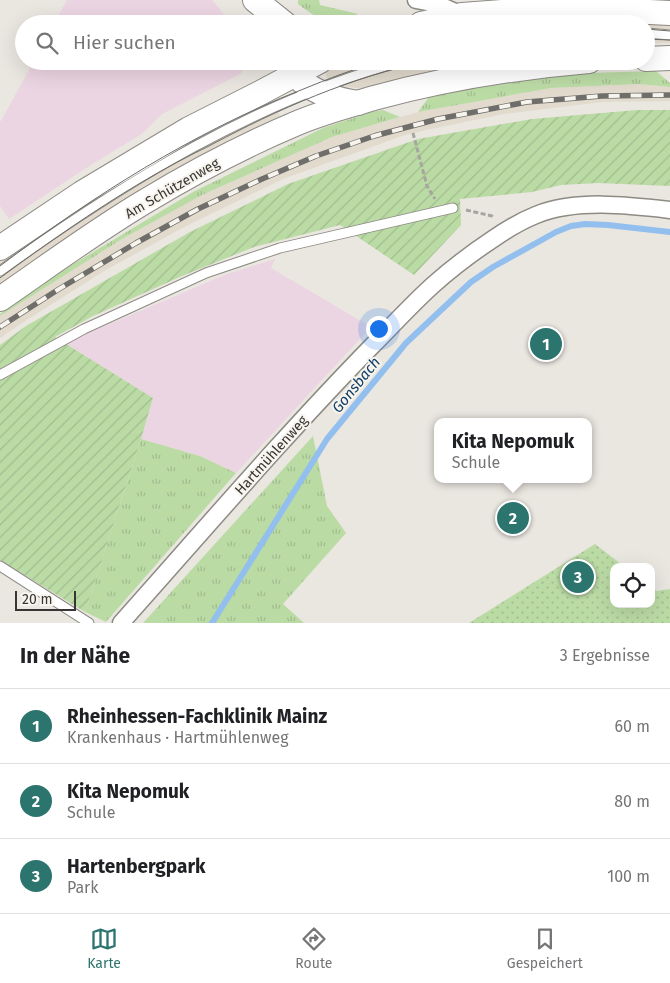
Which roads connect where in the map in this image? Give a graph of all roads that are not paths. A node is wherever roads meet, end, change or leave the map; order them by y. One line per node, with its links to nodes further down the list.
1 (244, 0): 5 (main road)
2 (255, 0): 6 (main road)
3 (416, 0): 7 (street)
4 (670, 13): 7 (main road)
5 (255, 15)
6 (274, 15)
7 (462, 15)
8 (655, 34): 9 (lane)
9 (670, 35)
10 (670, 58): 11 (main road)
11 (655, 59)
12 (338, 70): 14 (lane, Am Schützenweg)
13 (514, 70): 15 (main road, Am Schützenweg)
14 (307, 74): 15 (main road); 16 (main road); 19 (main road); 20 (lane, Am Schützenweg)
15 (358, 103): 16 (main road, Am Schützenweg)
16 (295, 124): 21 (main road, Am Schützenweg)
17 (453, 208): 22 (lane)
18 (670, 210): 25 (street, Hartmühlenweg)
19 (0, 248)
20 (0, 271)
21 (0, 299)
22 (0, 375)
23 (0, 566): 24 (lane)
24 (89, 623)
25 (121, 623)

